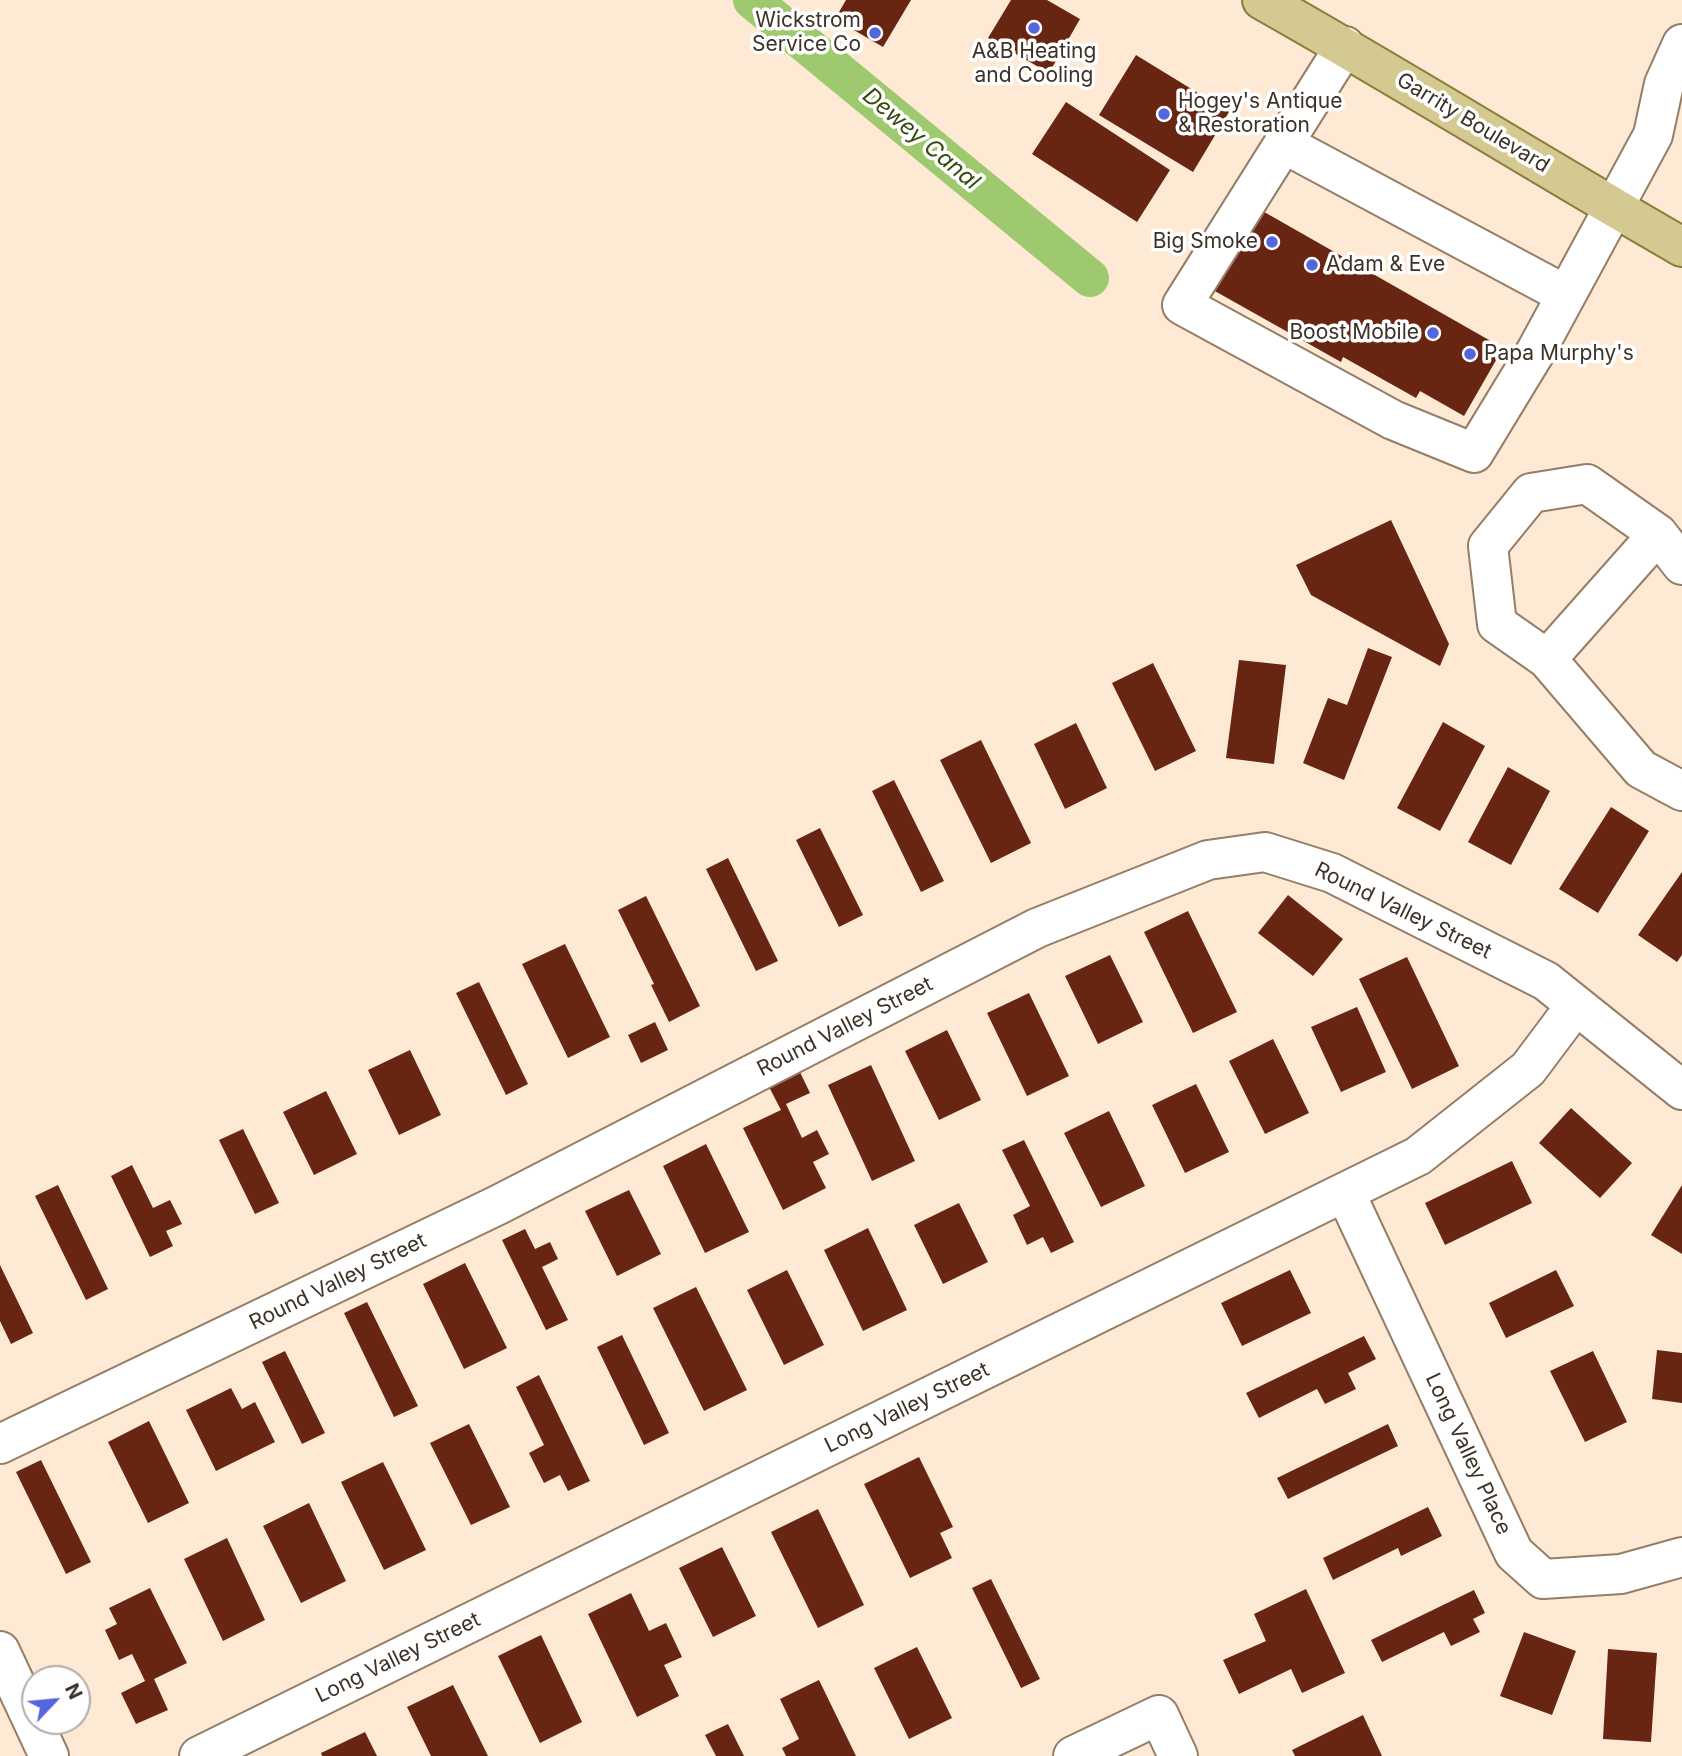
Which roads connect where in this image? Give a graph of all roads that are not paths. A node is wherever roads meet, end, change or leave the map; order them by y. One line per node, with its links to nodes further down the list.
1 (1262, 0): 3 (main road, Garrity Boulevard)
2 (1682, 44): 5 (street)
3 (1345, 46): 4 (street); 5 (main road, Garrity Boulevard)
4 (1284, 144): 7 (street); 7 (street)
5 (1612, 207): 6 (main road, Garrity Boulevard); 7 (street)
6 (1682, 247)
7 (1566, 295)
8 (1658, 534): 9 (street); 10 (street); 10 (street)
9 (1682, 565)
10 (1547, 659): 11 (street)
11 (1682, 791)
12 (1576, 1005): 13 (street, Round Valley Street); 14 (street, Long Valley Street); 15 (street, Round Valley Street)
13 (1682, 1090)
14 (1345, 1192): 16 (street, Long Valley Place); 19 (street, Long Valley Street)
15 (0, 1444)
16 (1682, 1557)
17 (1, 1654): 18 (street)
18 (49, 1756)
19 (199, 1756)
20 (1073, 1756): 21 (street)
21 (1178, 1756)

